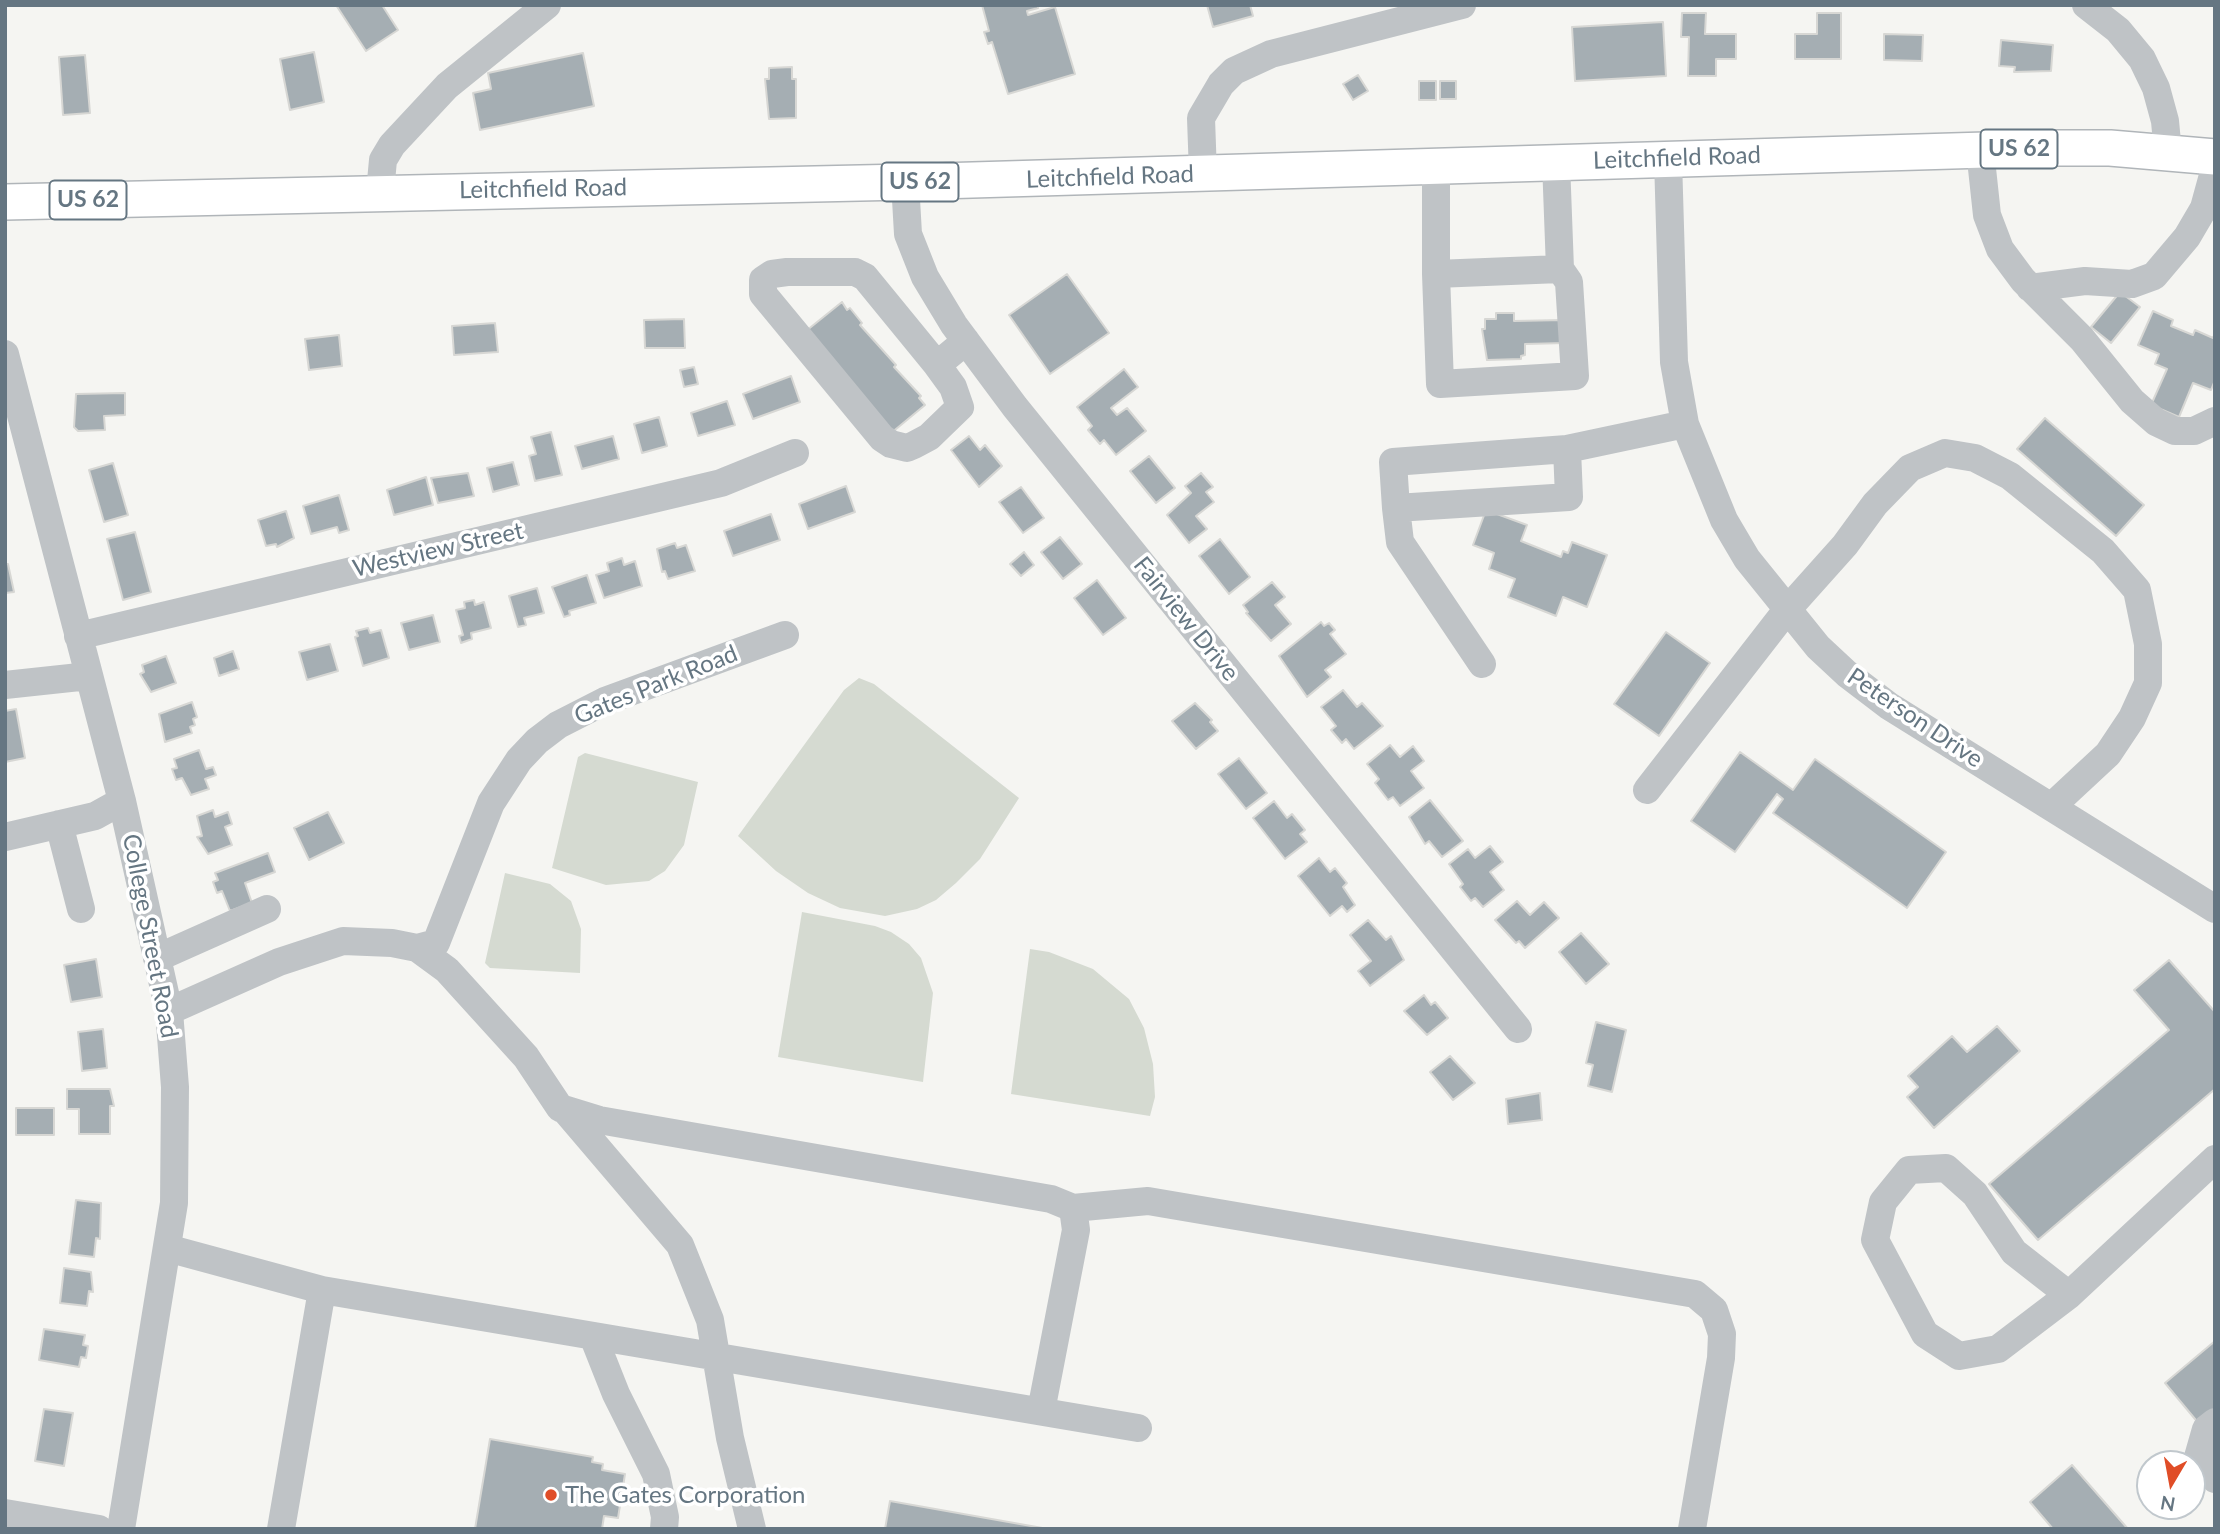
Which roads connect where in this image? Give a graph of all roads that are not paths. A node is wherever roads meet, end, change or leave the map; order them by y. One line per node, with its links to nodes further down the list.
1 (547, 5): 13 (street)
2 (1462, 5): 11 (street)
3 (2086, 5): 5 (street)
4 (1980, 150): 5 (main road, Leitchfield Road / US 62); 7 (main road, Leitchfield Road / US 62); 17 (street)
5 (2168, 153): 6 (main road, Leitchfield Road / US 62)
6 (2215, 157)
7 (1668, 159): 8 (main road, Leitchfield Road / US 62); 22 (street, Peterson Drive)
8 (1556, 162): 9 (main road, Leitchfield Road / US 62); 15 (street)
9 (1436, 167): 11 (main road, Leitchfield Road / US 62); 16 (street)
10 (2215, 167): 17 (street)
11 (1203, 174): 12 (main road, Leitchfield Road / US 62)
12 (905, 182): 13 (main road, Leitchfield Road / US 62); 18 (street, Fairview Drive)
13 (380, 192): 14 (main road, Leitchfield Road / US 62)
14 (5, 202)
15 (1560, 269): 16 (street); 16 (street)
16 (1436, 274)
17 (2030, 288): 23 (street)
18 (966, 341): 20 (street); 44 (street, Fairview Drive)
19 (5, 354): 21 (street, College Street Road)
20 (937, 365): 20 (street)
21 (13, 422): 29 (street, College Street Road)
22 (1685, 424): 24 (street); 27 (street, Peterson Drive)
23 (2213, 424)
24 (1567, 449): 26 (street); 26 (street)
25 (795, 453): 29 (street, Westview Street)
26 (1396, 508): 30 (street)
27 (1786, 611): 33 (street); 35 (street, Peterson Drive); 35 (street)
28 (785, 635): 41 (street, Gates Park Road)
29 (78, 636): 31 (street, College Street Road)
30 (1482, 664)
31 (89, 676): 32 (street); 34 (street, College Street Road)
32 (5, 685)
33 (1647, 790)
34 (122, 801): 36 (street); 42 (street, College Street Road)
35 (2051, 807): 40 (street, Peterson Drive)
36 (59, 824): 37 (street); 38 (street)
37 (5, 837)
38 (81, 909)
39 (267, 909): 42 (street)
40 (2215, 909)
41 (417, 948): 43 (street); 45 (street)
42 (157, 958): 43 (street, College Street Road)
43 (169, 1011): 48 (street, College Street Road)
44 (1518, 1030)
45 (565, 1110): 47 (street); 52 (street)
46 (2215, 1159): 50 (street)
47 (1073, 1208): 53 (street); 63 (street)
48 (167, 1248): 49 (street); 59 (street, College Street Road)
49 (322, 1290): 51 (street); 60 (street)
50 (2069, 1295): 50 (street)
51 (593, 1336): 52 (street); 61 (street)
52 (717, 1355): 53 (street); 62 (street)
53 (1041, 1412): 55 (street)
54 (2215, 1422): 56 (street)
55 (1138, 1429)
56 (2215, 1479)
57 (5, 1513): 58 (street)
58 (99, 1529)
59 (121, 1529)
60 (281, 1529)
61 (664, 1529)
62 (752, 1529)
63 (1692, 1529)

